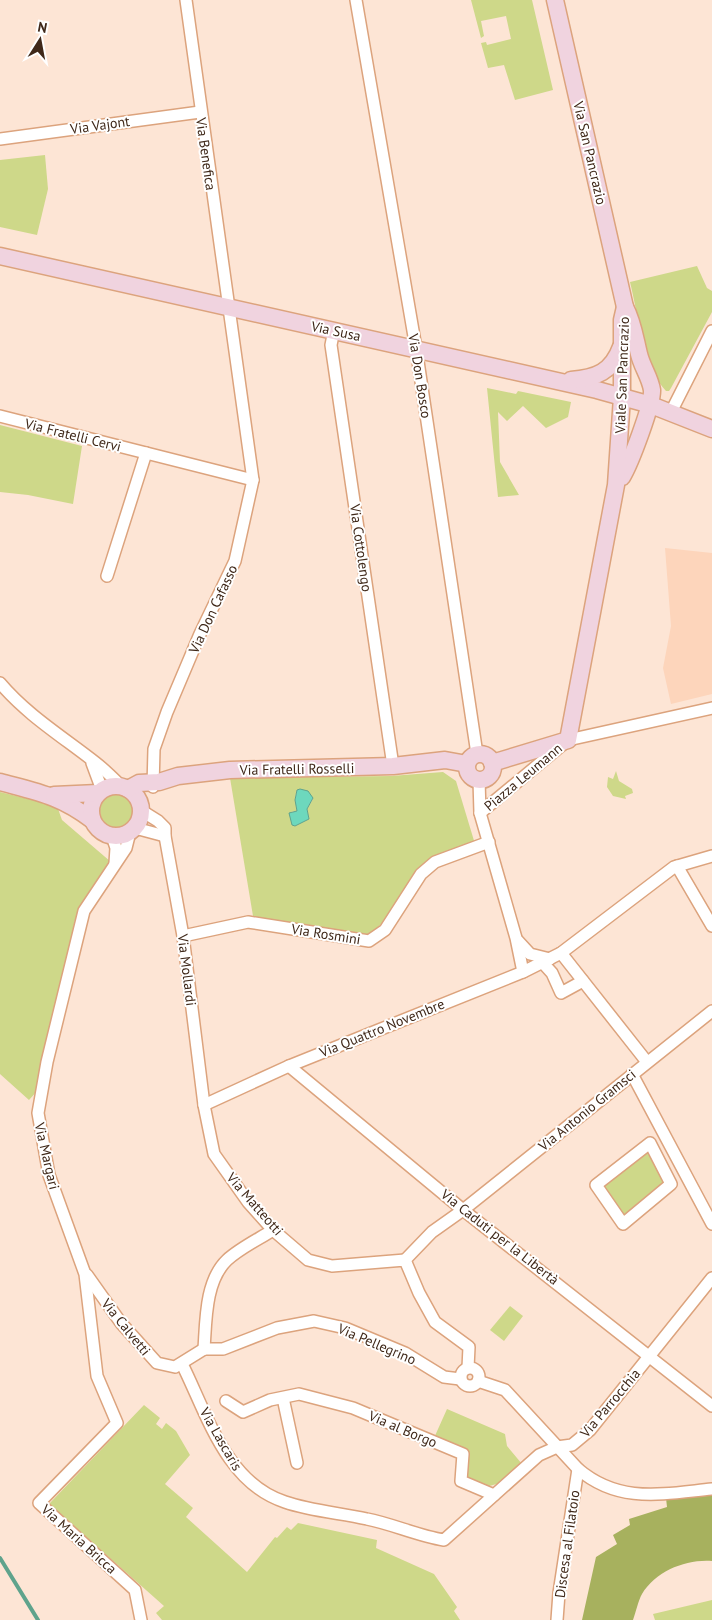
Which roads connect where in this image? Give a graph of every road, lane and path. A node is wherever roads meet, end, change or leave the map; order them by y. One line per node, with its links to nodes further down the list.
1 (186, 0): 4 (street, Via Benefica)
2 (356, 0): 12 (street, Via Don Bosco)
3 (555, 0): 8 (street, Via San Pancrazio)
4 (200, 112): 5 (street, Via Vajont); 7 (street, Via Benefica)
5 (0, 139)
6 (0, 256): 7 (street, Via Susa)
7 (228, 307): 9 (street, Via Susa); 21 (street, Via Don Cafasso)
8 (625, 307): 11 (street, Viale San Pancrazio); 13 (street, Viale San Pancrazio)
9 (334, 330): 12 (street, Via Susa); 30 (street, Via Cottolengo)
10 (712, 331): 17 (street)
11 (623, 340): 14 (street); 15 (street, Viale San Pancrazio)
12 (416, 348): 14 (street, Via Susa); 28 (street, Via Don Bosco)
13 (642, 364): 15 (street); 16 (street, Viale San Pancrazio)
14 (554, 380): 15 (street, Via Susa)
15 (623, 397): 16 (street, Via Susa); 22 (street, Viale San Pancrazio)
16 (651, 405): 17 (street, Via Susa); 22 (street, Viale San Pancrazio)
17 (671, 412): 19 (street, Via Susa)
18 (0, 416): 20 (street, Via Fratelli Cervi)
19 (712, 429)
20 (146, 454): 21 (street, Via Fratelli Cervi); 23 (street)
21 (253, 480): 33 (street, Via Don Cafasso)
22 (616, 485): 26 (street, Viale San Pancrazio)
23 (107, 576)
24 (0, 682): 27 (street)
25 (712, 708): 26 (street)
26 (563, 742): 29 (street, Piazza Leumann); 38 (street, Piazza Leumann)
27 (86, 755): 34 (street); 35 (street)
28 (472, 759): 29 (street); 30 (street, Via Fratelli Rosselli); 31 (street)
29 (492, 763): 31 (street)
30 (393, 766): 33 (street, Via Fratelli Rosselli)
31 (479, 780): 38 (street, Piazza Leumann)
32 (0, 782): 36 (street)
33 (154, 784): 34 (street, Via Fratelli Rosselli); 37 (street)
34 (125, 788): 35 (street); 37 (street)
35 (100, 792): 36 (street); 39 (street)
36 (52, 795): 39 (street)
37 (141, 808): 40 (street); 42 (street, Via Mollardi)
38 (480, 813): 43 (street)
39 (92, 820): 41 (street)
40 (133, 830): 41 (street); 42 (street); 45 (street, Via Margari)
41 (112, 836): 45 (street)
42 (164, 836): 48 (street, Via Mollardi)
43 (489, 842): 48 (street, Via Rosmini); 49 (street)
44 (708, 857): 46 (street, Via Quattro Novembre)
45 (115, 863): 64 (street, Via Margari)
46 (677, 866): 47 (street); 50 (street, Via Quattro Novembre)
47 (712, 926)
48 (183, 936): 58 (street, Via Mollardi)
49 (516, 938): 51 (street); 52 (street)
50 (561, 953): 51 (street, Via Quattro Novembre); 53 (street)
51 (546, 961): 52 (street, Via Quattro Novembre); 53 (street)
52 (523, 972): 56 (street, Via Quattro Novembre)
53 (583, 982): 55 (street)
54 (712, 1011): 55 (street, Via Antonio Gramsci)
55 (647, 1062): 57 (street, Via Antonio Gramsci)
56 (289, 1066): 58 (street, Via Quattro Novembre); 59 (street, Via Caduti per la Libertà)
57 (632, 1074): 59 (street, Via Antonio Gramsci); 61 (street)
58 (204, 1105): 62 (street, Via Matteotti)
59 (463, 1210): 63 (street); 67 (street, Via Caduti per la Libertà)
60 (623, 1224): 60 (street)
61 (712, 1224)
62 (273, 1230): 63 (street, Via Matteotti); 66 (street)
63 (405, 1260): 69 (street)
64 (86, 1274): 68 (street, Via Calvetti); 75 (street, Via Margari)
65 (712, 1278): 67 (street, Via Parrocchia)
66 (204, 1349): 68 (street); 70 (street, Via Pellegrino)
67 (649, 1356): 74 (street, Via Caduti per la Libertà); 76 (street, Via Parrocchia)
68 (179, 1365): 80 (street, Via Lascaris)
69 (468, 1368): 70 (street); 71 (street)
70 (460, 1379): 71 (street)
71 (478, 1380): 76 (street)
72 (282, 1398): 73 (street, Via al Borgo); 77 (street); 80 (street, Via al Borgo)
73 (226, 1402)
74 (712, 1406)
75 (117, 1423): 81 (street, Via Maria Bricca)
76 (557, 1447): 78 (street); 80 (street, Via Parrocchia)
77 (296, 1464)
78 (578, 1469): 79 (street); 82 (street, Discesa al Filatoio)
79 (712, 1489)
80 (494, 1495)
81 (141, 1620)
82 (558, 1620)

